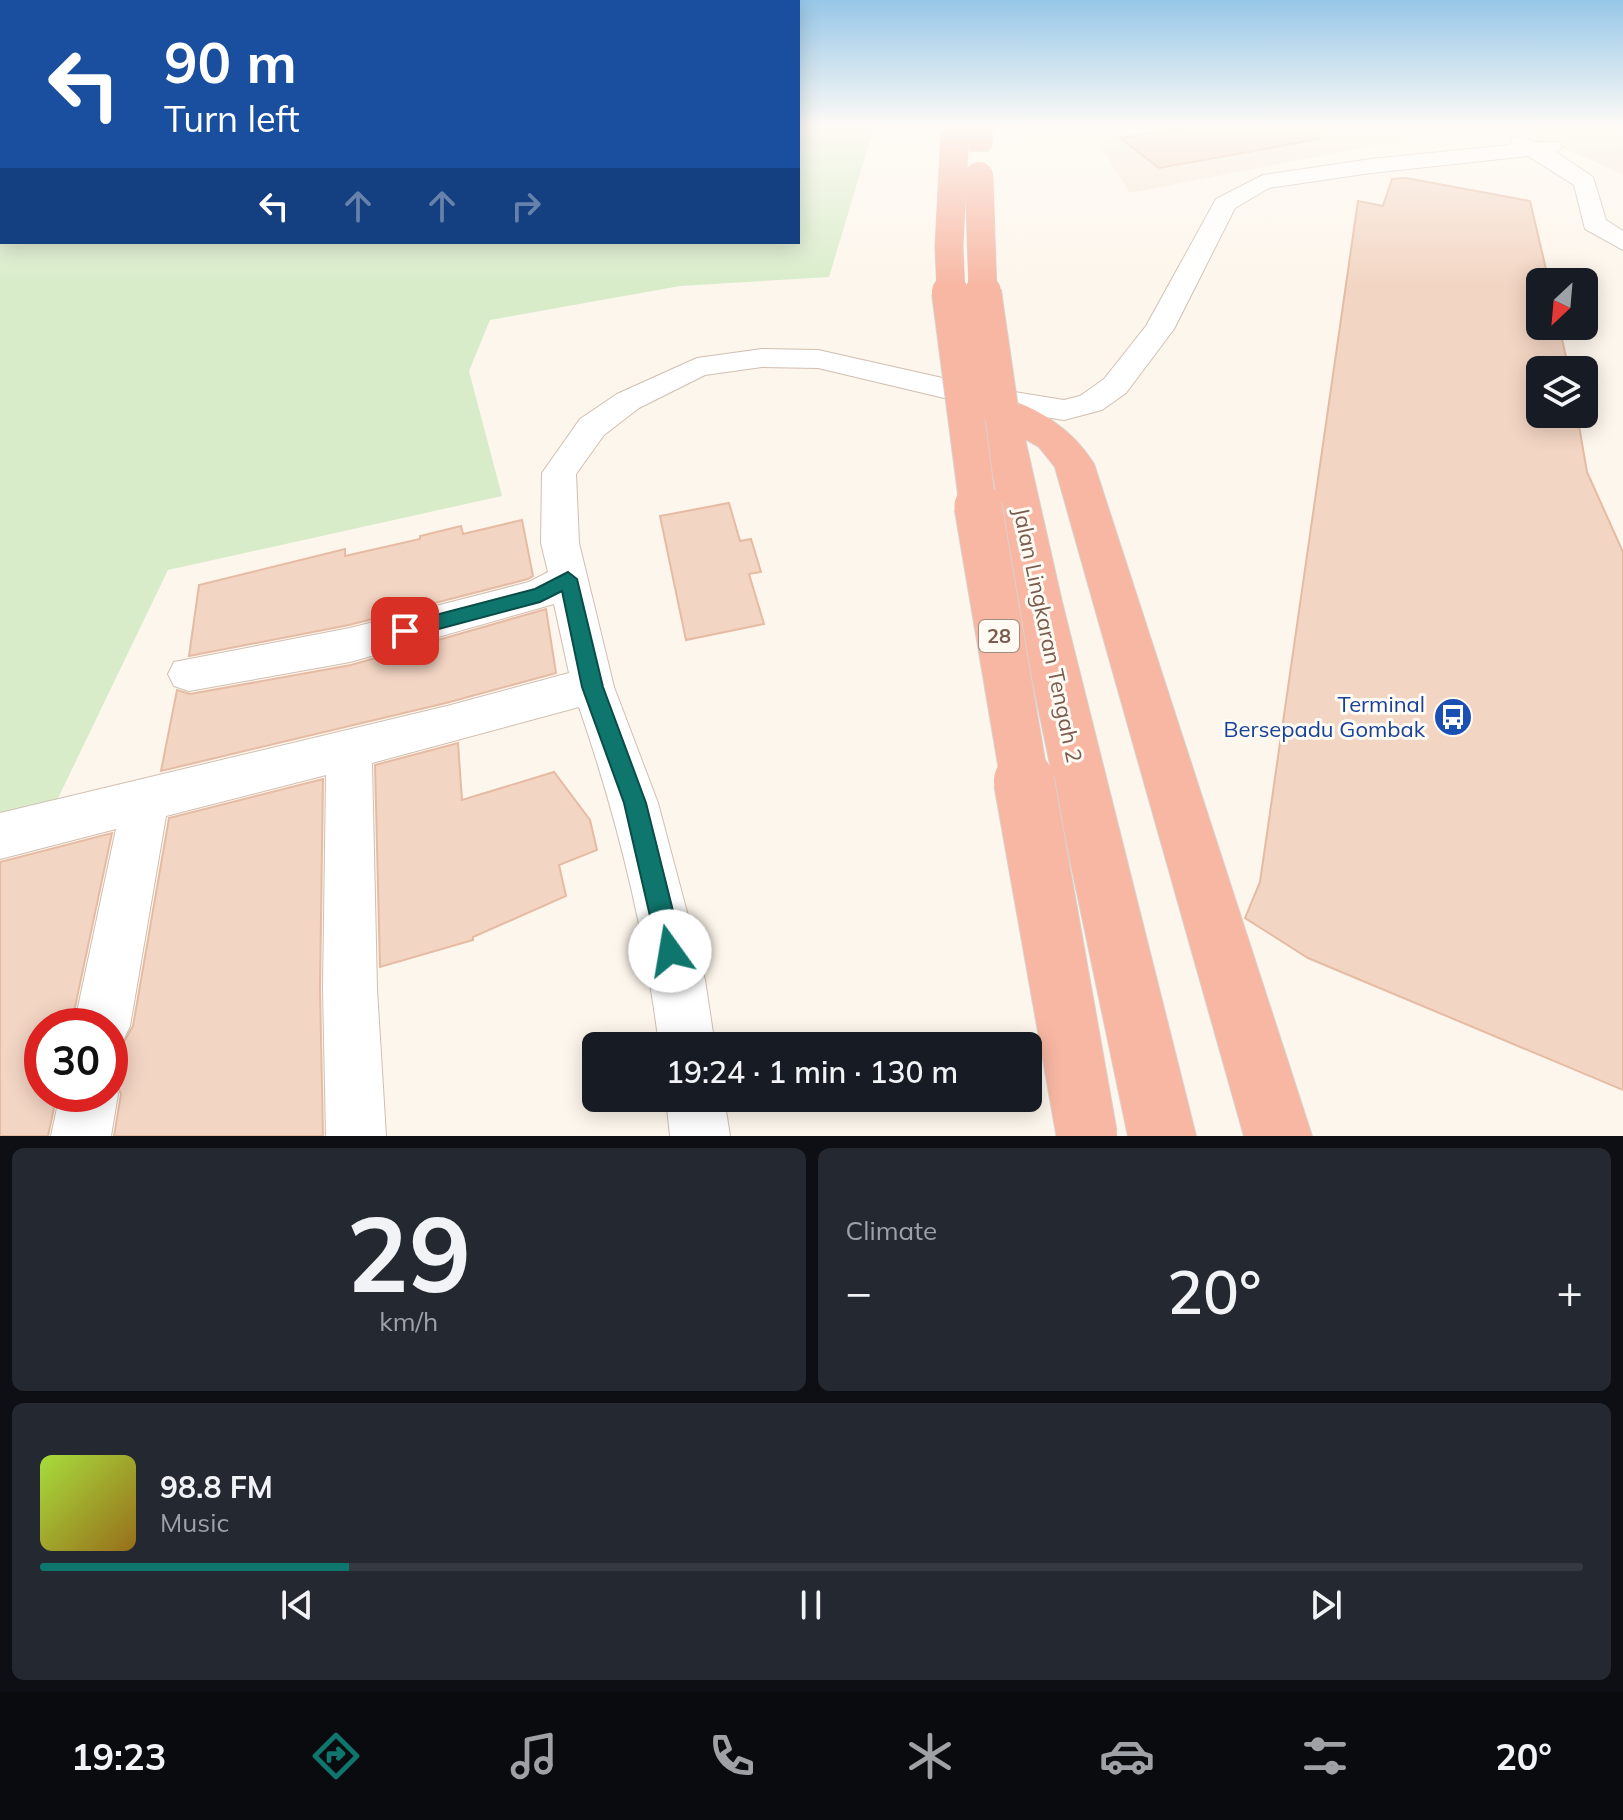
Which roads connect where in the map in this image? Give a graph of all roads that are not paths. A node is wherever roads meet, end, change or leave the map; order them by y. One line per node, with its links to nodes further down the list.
1 (954, 180): 22 (highway, Jalan Lingkaran Tengah 2 / 28, bridge)
2 (972, 180): 8 (highway, Jalan Lingkaran Tengah 2 / 28, bridge)
3 (1276, 180): 9 (street)
4 (1583, 180): 7 (street)
5 (1604, 180): 6 (street)
6 (1623, 219)
7 (1623, 242)
8 (1000, 409): 23 (highway, Jalan Lingkaran Tengah 2 / 28); 24 (highway)
9 (568, 579): 10 (street); 11 (street)
10 (189, 674)
11 (593, 687): 12 (street); 16 (street)
12 (349, 749): 13 (street); 20 (street)
13 (146, 798): 14 (street); 15 (street)
14 (0, 836)
15 (105, 1008)
16 (685, 1032)
17 (86, 1112): 19 (street)
18 (697, 1112): 21 (street)
19 (81, 1136)
20 (356, 1136)
21 (700, 1136)
22 (1087, 1136)
23 (1162, 1136)
24 (1278, 1136)

